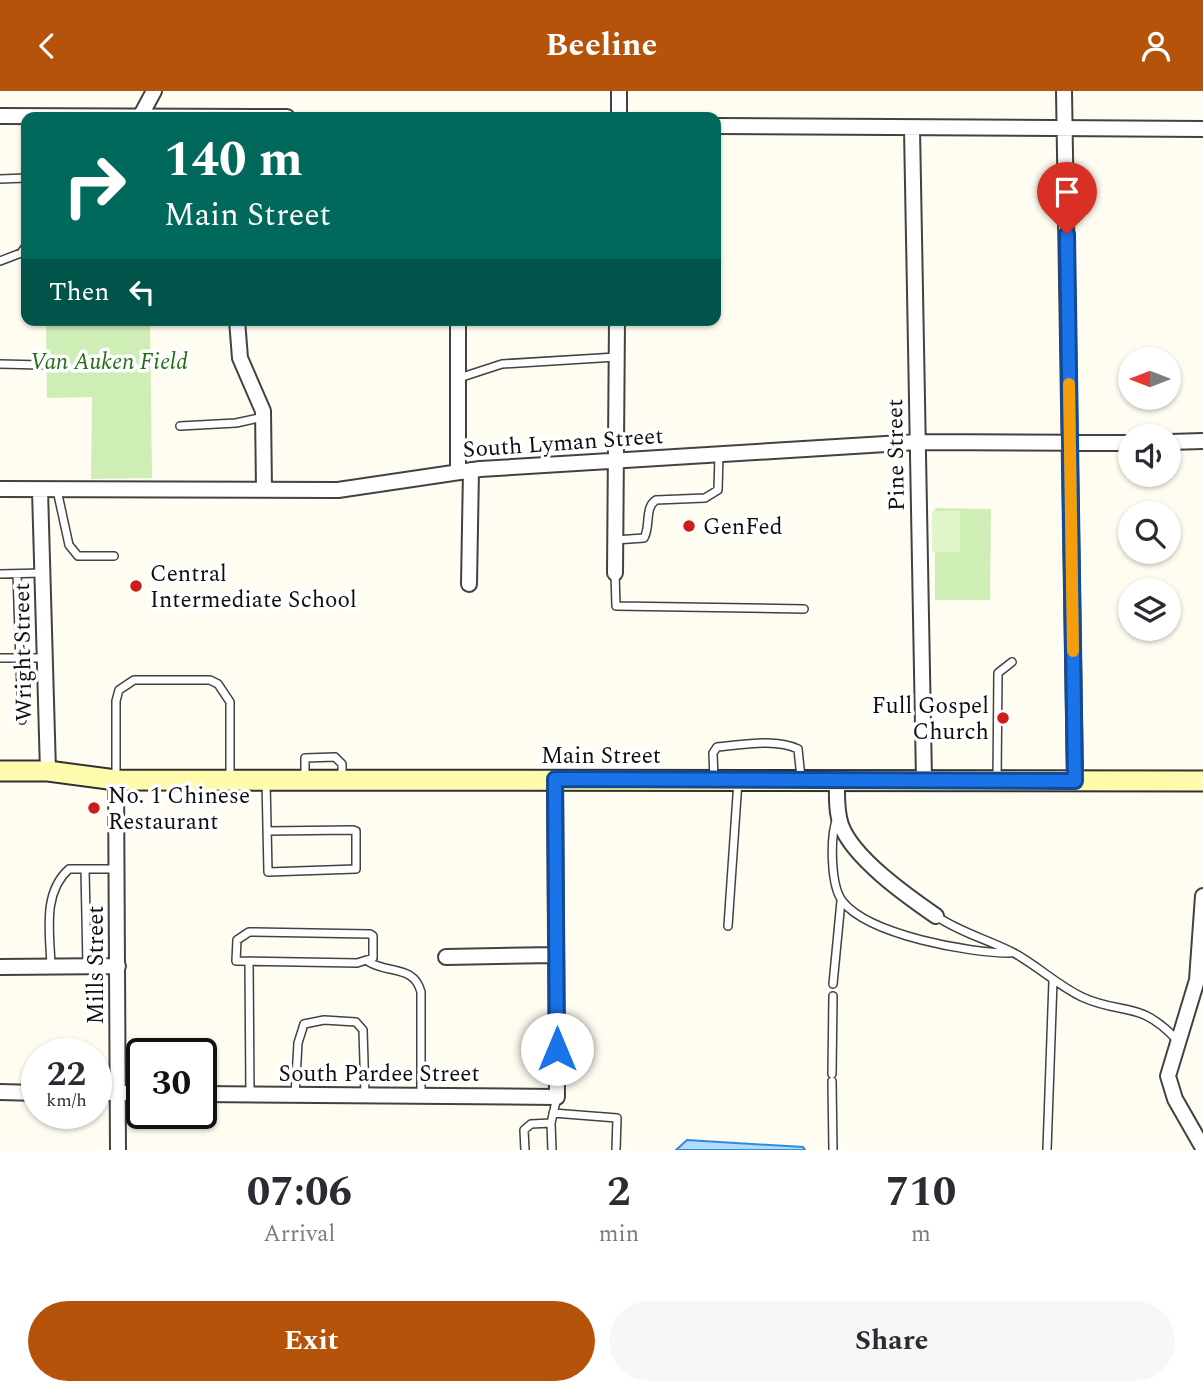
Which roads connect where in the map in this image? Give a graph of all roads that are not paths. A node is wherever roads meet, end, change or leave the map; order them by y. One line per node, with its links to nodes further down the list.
1 (154, 91): 4 (street)
2 (619, 91): 5 (street)
3 (1064, 91): 10 (street)
4 (143, 112)
5 (619, 112)
6 (0, 116): 7 (street)
7 (21, 116)
8 (721, 126): 9 (street)
9 (912, 129): 10 (street); 26 (street, Pine Street)
10 (1065, 129): 11 (street); 29 (street)
11 (1203, 129)
12 (21, 178): 13 (lane)
13 (0, 179)
14 (21, 253): 15 (lane)
15 (0, 261)
16 (237, 326): 23 (street)
17 (458, 326): 22 (street)
18 (617, 326): 19 (street)
19 (617, 357): 22 (lane); 31 (street)
20 (0, 364): 21 (lane)
21 (41, 365)
22 (459, 378): 32 (street)
23 (263, 417): 24 (lane); 36 (street)
24 (180, 426)
25 (1203, 441): 27 (street)
26 (918, 442): 29 (street, South Lyman Street); 30 (street, South Lyman Street); 57 (street, Pine Street)
27 (1181, 442)
28 (1118, 443): 29 (street, South Lyman Street)
29 (1070, 444): 62 (street)
30 (719, 455): 31 (street, South Lyman Street); 37 (lane)
31 (616, 461): 32 (street, South Lyman Street); 37 (street)
32 (465, 471): 36 (street, South Lyman Street); 43 (street)
33 (0, 489): 35 (street, South Lyman Street)
34 (57, 489): 35 (street, South Lyman Street); 36 (street, South Lyman Street); 38 (lane)
35 (40, 490): 40 (street, Wright Street)
36 (264, 490)
37 (615, 540): 39 (street)
38 (114, 556)
39 (615, 572): 44 (lane)
40 (43, 573): 42 (lane); 47 (street, Wright Street)
41 (0, 574): 42 (lane)
42 (17, 574): 46 (lane)
43 (469, 585)
44 (804, 608)
45 (0, 658): 46 (lane)
46 (19, 658): 47 (lane); 49 (lane)
47 (45, 658): 51 (street, Wright Street)
48 (1012, 661): 58 (lane)
49 (22, 720)
50 (0, 771): 51 (main road, Main Street)
51 (48, 771): 53 (main road, Main Street)
52 (555, 779): 55 (main road, Main Street); 56 (main road, Main Street); 73 (street)
53 (116, 780): 54 (main road, Main Street); 54 (lane); 67 (street, Mills Street)
54 (230, 780): 55 (main road, Main Street)
55 (266, 780): 65 (lane)
56 (713, 780): 59 (main road, Main Street); 60 (lane)
57 (925, 780): 58 (main road, Main Street); 61 (main road, Main Street)
58 (997, 780): 62 (main road, Main Street)
59 (738, 781): 60 (main road, Main Street); 71 (lane)
60 (801, 781): 61 (main road, Main Street)
61 (837, 781): 64 (street)
62 (1075, 781): 63 (main road, Main Street)
63 (1203, 781)
64 (839, 815): 69 (lane); 70 (street)
65 (267, 831): 65 (lane)
66 (85, 869): 67 (lane); 77 (lane); 80 (lane)
67 (117, 869): 78 (street, Mills Street)
68 (1203, 896): 84 (street)
69 (841, 901): 72 (lane); 82 (lane)
70 (936, 916): 72 (lane)
71 (728, 926)
72 (1014, 953): 81 (lane)
73 (556, 955): 74 (street); 95 (street)
74 (446, 957)
75 (249, 961): 76 (lane); 76 (lane); 91 (lane)
76 (369, 961): 94 (lane)
77 (87, 966): 78 (street); 80 (street)
78 (118, 966): 88 (street, Mills Street)
79 (0, 967): 80 (street)
80 (51, 967)
81 (1053, 981): 84 (lane); 104 (lane)
82 (832, 984)
83 (832, 996): 103 (lane)
84 (1178, 1042): 98 (street)
85 (0, 1092): 86 (street)
86 (21, 1093)
87 (112, 1093): 88 (street)
88 (119, 1093): 89 (street); 99 (street, Mills Street)
89 (126, 1093)
90 (217, 1094): 91 (street, South Pardee Street)
91 (250, 1094): 92 (street, South Pardee Street)
92 (295, 1094): 93 (street, South Pardee Street); 93 (lane)
93 (365, 1095): 94 (street, South Pardee Street)
94 (421, 1096): 95 (street, South Pardee Street)
95 (557, 1097): 96 (lane)
96 (554, 1113): 97 (lane); 102 (lane)
97 (551, 1123): 100 (lane); 101 (lane)
98 (1203, 1148)
99 (118, 1150)
100 (525, 1150)
101 (552, 1150)
102 (615, 1150)
103 (833, 1150)
104 (1047, 1150)

